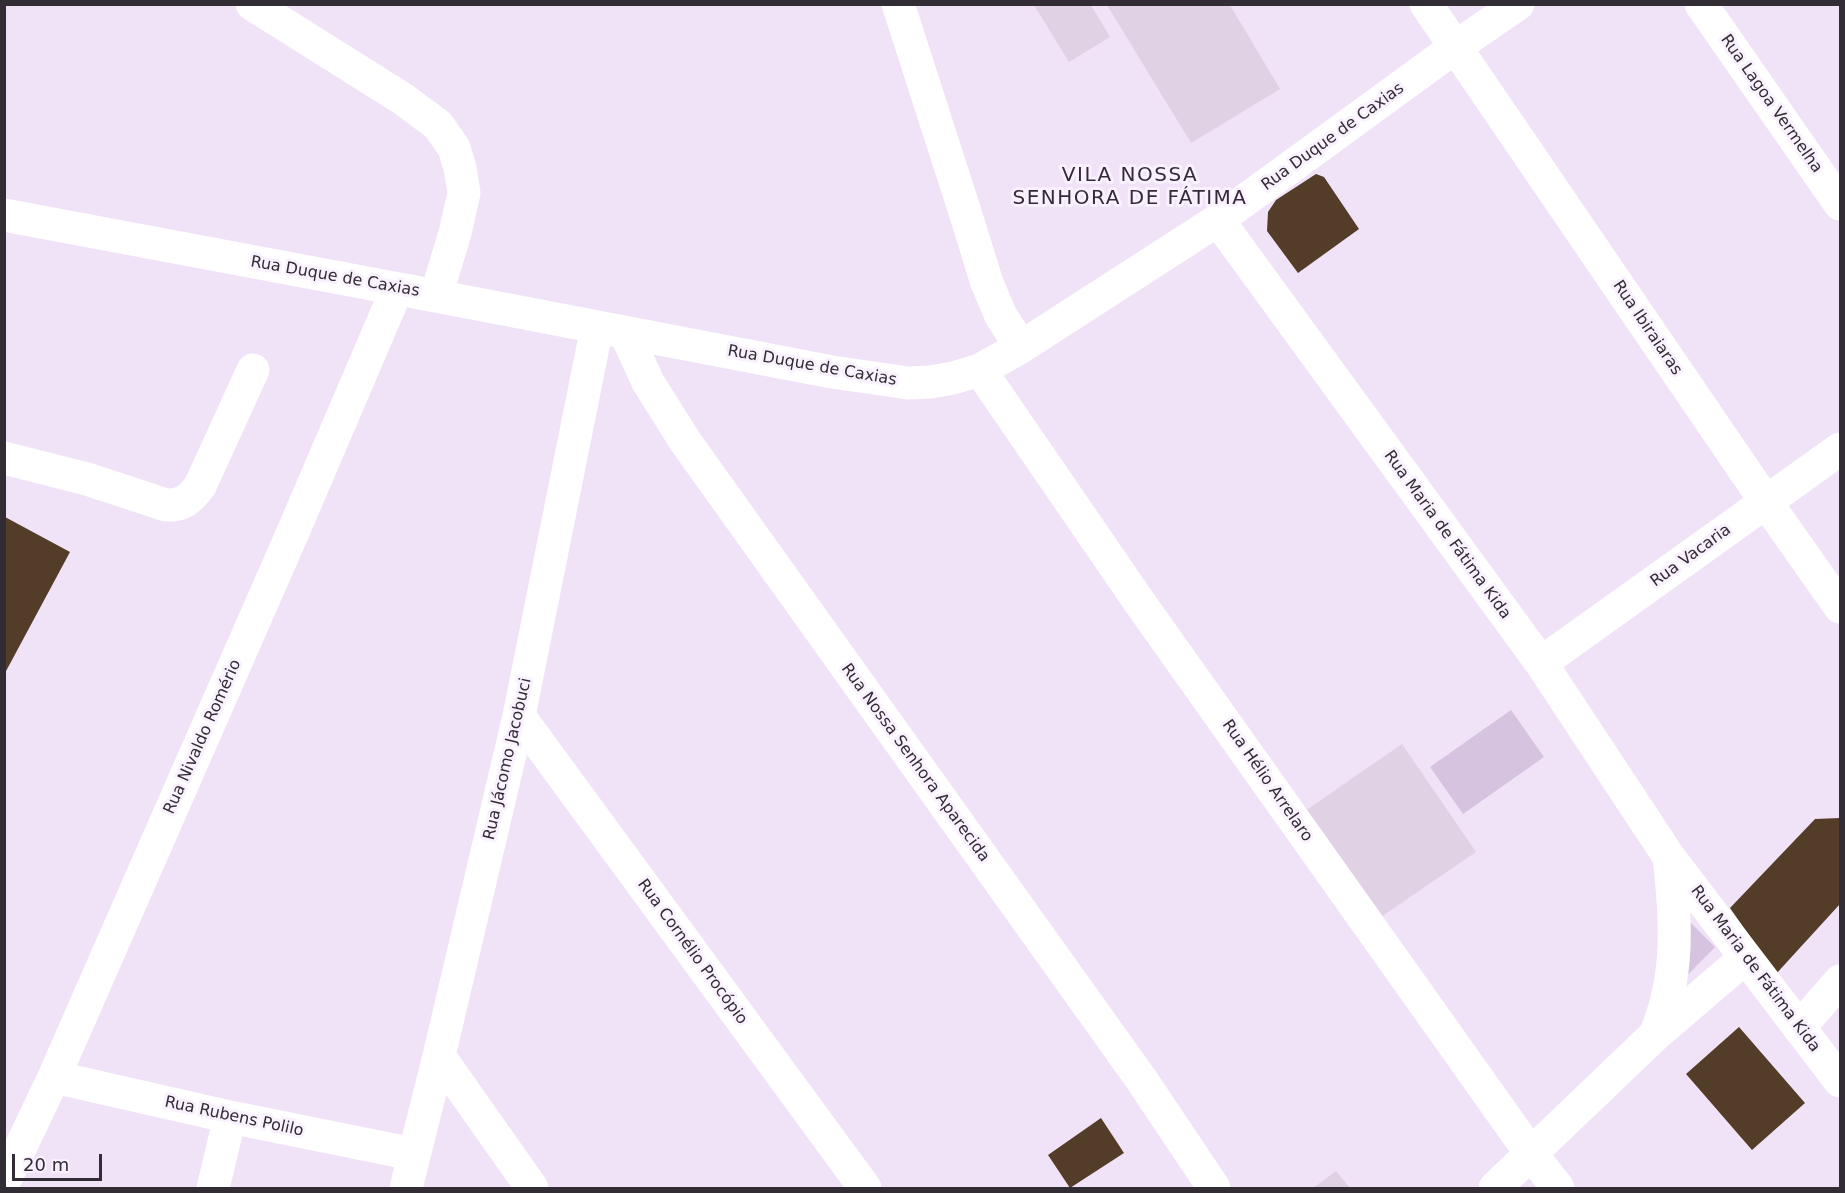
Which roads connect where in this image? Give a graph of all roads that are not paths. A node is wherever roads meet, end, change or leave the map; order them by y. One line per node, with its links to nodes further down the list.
1 (252, 4): 11 (street)
2 (898, 4): 13 (street)
3 (1426, 4): 6 (street, Rua Ibiraiaras)
4 (1518, 4): 6 (street, Rua Duque de Caxias)
5 (1701, 4): 7 (street, Rua Lagoa Vermelha)
6 (1454, 48): 9 (street, Rua Duque de Caxias); 18 (street, Rua Ibiraiaras)
7 (1840, 204)
8 (4, 215): 10 (street, Rua Duque de Caxias)
9 (1218, 220): 13 (street, Rua Duque de Caxias); 20 (street, Rua Maria de Fátima Kida)
10 (397, 289): 11 (street, Rua Duque de Caxias); 28 (street, Rua Nivaldo Romério)
11 (436, 296): 12 (street, Rua Duque de Caxias)
12 (611, 329): 15 (street, Rua Duque de Caxias); 21 (street, Rua Jácomo Jacobuci); 38 (street, Rua Nossa Senhora Aparecida)
13 (1020, 347): 15 (street, Rua Duque de Caxias)
14 (253, 370): 17 (street)
15 (980, 370): 32 (street, Rua Hélio Arrelaro)
16 (1840, 449): 18 (street, Rua Vacaria)
17 (4, 458)
18 (1766, 502): 19 (street, Rua Ibiraiaras); 20 (street, Rua Vacaria)
19 (1840, 607)
20 (1541, 663): 22 (street, Rua Maria de Fátima Kida)
21 (519, 716): 27 (street, Rua Jácomo Jacobuci); 37 (street, Rua Cornélio Procópio)
22 (1669, 857): 23 (street, Rua Maria de Fátima Kida); 25 (street, Rua Maria de Fátima Kida)
23 (1745, 958): 25 (street); 26 (street, Rua Maria de Fátima Kida)
24 (1840, 981): 26 (street)
25 (1654, 1036): 32 (street)
26 (1819, 1047): 29 (street, Rua Maria de Fátima Kida)
27 (440, 1056): 31 (street, Rua Jácomo Jacobuci); 36 (street)
28 (54, 1077): 30 (street, Rua Rubens Polilo); 33 (street, Rua Nivaldo Romério)
29 (1840, 1081)
30 (230, 1117): 31 (street, Rua Rubens Polilo); 34 (street)
31 (413, 1154): 35 (street, Rua Jácomo Jacobuci)
32 (1532, 1155): 39 (street); 40 (street, Rua Hélio Arrelaro)
33 (4, 1182)
34 (213, 1188)
35 (406, 1188)
36 (532, 1188)
37 (865, 1188)
38 (1214, 1188)
39 (1495, 1188)
40 (1558, 1188)

